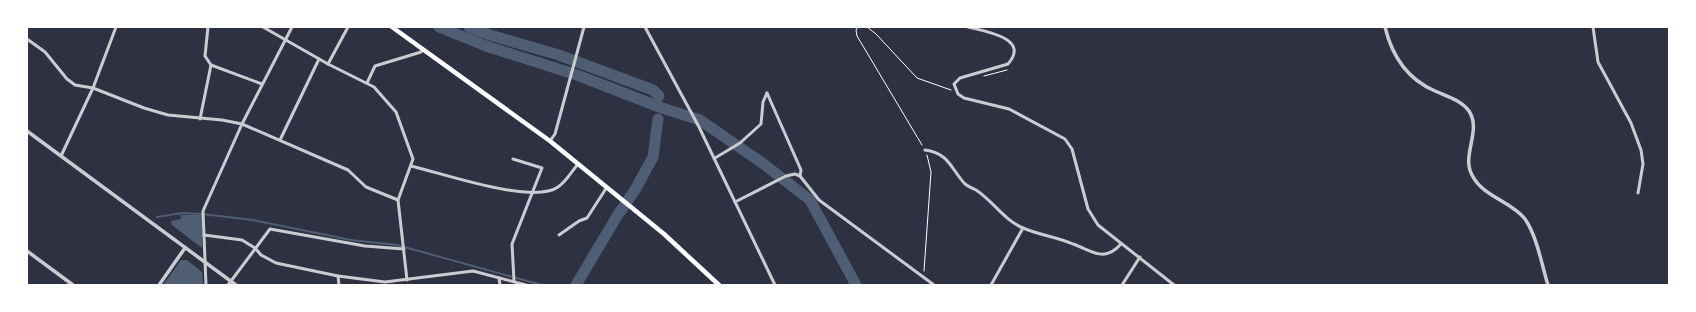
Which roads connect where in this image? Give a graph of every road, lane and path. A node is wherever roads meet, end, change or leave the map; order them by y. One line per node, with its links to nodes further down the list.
1 (116, 27): 24 (street)
2 (208, 27): 19 (street)
3 (263, 27): 15 (street)
4 (292, 27): 15 (street)
5 (348, 27): 18 (street)
6 (392, 27): 16 (main road)
7 (584, 27): 30 (street)
8 (645, 27): 33 (street)
9 (858, 27): 31 (path)
10 (867, 27): 25 (path)
11 (968, 27): 46 (street)
12 (1385, 27): 73 (street)
13 (1593, 27): 39 (street)
14 (27, 39): 24 (street)
15 (284, 39): 17 (street); 23 (street)
16 (423, 50): 22 (street); 30 (main road)
17 (319, 59): 18 (street); 29 (street)
18 (328, 64): 22 (street)
19 (211, 65): 23 (street); 26 (street)
20 (1010, 66): 21 (path)
21 (984, 76)
22 (367, 83): 36 (street)
23 (262, 84): 27 (street)
24 (93, 88): 26 (street); 32 (street)
25 (951, 90)
26 (200, 119): 27 (street)
27 (242, 124): 29 (street); 45 (street)
28 (27, 131): 32 (street)
29 (280, 140): 41 (street)
30 (550, 141): 35 (main road)
31 (925, 150): 43 (street); 55 (path)
32 (60, 156): 47 (street)
33 (715, 158): 37 (street); 42 (street)
34 (513, 159): 40 (street)
35 (578, 164): 38 (main road); 40 (street)
36 (412, 166): 40 (street); 41 (street)
37 (800, 176): 42 (street); 55 (street)
38 (608, 187): 44 (street); 67 (main road)
39 (1638, 193)
40 (531, 194): 58 (street)
41 (398, 200): 49 (street)
42 (735, 202): 68 (street)
43 (1023, 228): 46 (street); 70 (street)
44 (559, 235)
45 (204, 236): 48 (street); 52 (street)
46 (1121, 244): 51 (street)
47 (185, 248): 52 (street); 60 (street)
48 (255, 248): 49 (street); 53 (street); 57 (street)
49 (404, 250): 56 (street)
50 (27, 251): 59 (street)
51 (1140, 257): 71 (street); 72 (street)
52 (205, 262): 57 (street); 61 (street)
53 (338, 276): 56 (street); 64 (street)
54 (499, 278): 56 (street); 58 (street); 65 (street)
55 (924, 278): 69 (street)
56 (407, 280)
57 (231, 281): 62 (street); 63 (street)
58 (514, 281): 66 (street)
59 (73, 285)
60 (159, 285)
61 (206, 285)
62 (228, 285)
63 (236, 285)
64 (339, 285)
65 (500, 285)
66 (526, 285)
67 (719, 285)
68 (775, 285)
69 (934, 285)
70 (991, 285)
71 (1122, 285)
72 (1174, 285)
73 (1548, 285)

